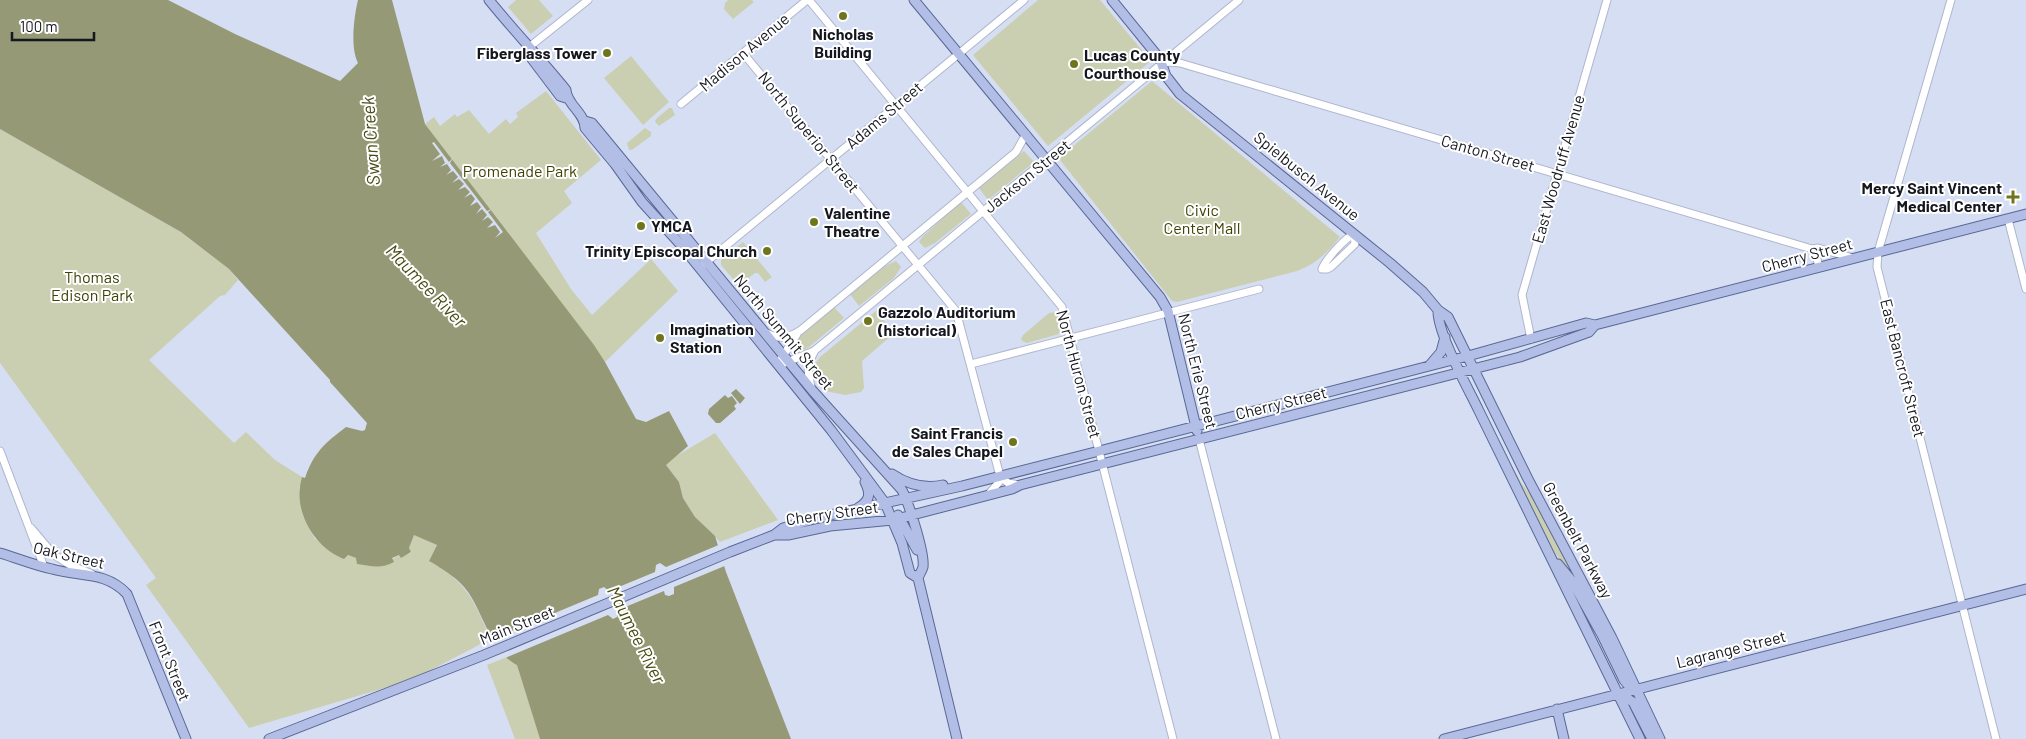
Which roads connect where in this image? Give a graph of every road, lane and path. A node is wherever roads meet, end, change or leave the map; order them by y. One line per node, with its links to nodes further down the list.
1 (489, 0): 10 (main road, North Summit Street)
2 (588, 0): 10 (street)
3 (808, 0): 11 (street, Madison Avenue); 15 (street, North Huron Street)
4 (914, 0): 12 (main road, North Erie Street)
5 (1024, 0): 12 (street, Adams Street)
6 (1112, 0): 13 (main road, Spielbusch Avenue)
7 (1239, 0): 13 (street, Jackson Street)
8 (1607, 0): 20 (street, East Woodruff Avenue)
9 (1951, 0): 32 (street, East Bancroft Street)
10 (528, 48): 16 (main road, North Summit Street)
11 (744, 53): 14 (street, Madison Avenue); 19 (street, North Superior Street)
12 (959, 54): 15 (street, Adams Street); 17 (main road, North Erie Street)
13 (1163, 63): 18 (street, Jackson Street); 20 (street, Canton Street); 29 (main road, Spielbusch Avenue)
14 (681, 104)
15 (896, 106): 19 (street, Adams Street); 23 (street, North Huron Street)
16 (585, 121): 21 (main road, North Summit Street); 22 (main road, North Summit Street)
17 (1026, 134): 18 (main road, North Erie Street); 23 (street, Jackson Street)
18 (1047, 159): 25 (street, Jackson Street); 41 (main road, North Erie Street)
19 (831, 160): 30 (street, North Superior Street); 34 (street, Adams Street)
20 (1557, 173): 31 (street, Canton Street); 47 (street, East Woodruff Avenue)
21 (638, 177): 22 (main road); 24 (main road, North Summit Street)
22 (630, 184): 28 (main road, North Summit Street)
23 (967, 192): 25 (street, North Huron Street); 30 (street, Jackson Street)
24 (666, 212): 28 (main road); 34 (main road, North Summit Street)
25 (983, 212): 35 (street, Jackson Street); 46 (street, North Huron Street)
26 (2026, 214): 27 (main road, Cherry Street)
27 (2008, 219): 32 (main road, Cherry Street); 39 (street)
28 (659, 220): 37 (main road, North Summit Street)
29 (1354, 234): 29 (street); 40 (main road, Spielbusch Avenue)
30 (902, 246): 35 (street, North Superior Street); 44 (street, Jackson Street)
31 (1812, 249): 33 (street, Canton Street); 36 (street)
32 (1878, 252): 33 (main road, Cherry Street); 85 (street, East Bancroft Street)
33 (1853, 258): 36 (main road, Cherry Street)
34 (707, 261): 37 (street, Adams Street); 43 (main road, North Summit Street)
35 (918, 265): 48 (street, Jackson Street); 53 (street, North Superior Street)
36 (1819, 267): 42 (main road, Cherry Street)
37 (699, 269): 54 (main road, North Summit Street)
38 (1258, 288): 41 (street)
39 (2026, 289)
40 (1438, 310): 45 (main road, Spielbusch Avenue); 50 (main road, Spielbusch Avenue)
41 (1168, 311): 46 (street); 59 (main road, North Erie Street)
42 (1596, 325): 47 (main road, Cherry Street); 56 (main road, Cherry Street)
43 (763, 330): 44 (street, Jackson Street); 49 (main road, North Summit Street)
44 (801, 330): 49 (street, Jackson Street)
45 (1445, 336): 51 (main road, Spielbusch Avenue); 55 (main road)
46 (1070, 337): 53 (street); 62 (street, North Huron Street)
47 (1531, 339): 50 (main road, Cherry Street)
48 (814, 351): 52 (street, Jackson Street); 58 (street)
49 (783, 354): 52 (main road, North Summit Street); 54 (street, Jackson Street)
50 (1468, 356): 51 (main road, Cherry Street); 56 (main road, Greenbelt Parkway)
51 (1455, 360): 55 (main road, Cherry Street); 57 (main road, Greenbelt Parkway)
52 (790, 362): 54 (street, Jackson Street); 58 (main road, North Summit Street)
53 (971, 364): 66 (street, North Superior Street)
54 (778, 365): 65 (main road, North Summit Street)
55 (1429, 366): 59 (main road, Cherry Street)
56 (1474, 370): 57 (main road, Cherry Street); 86 (main road, Greenbelt Parkway)
57 (1461, 373): 60 (main road, Cherry Street); 78 (main road, Greenbelt Parkway)
58 (812, 390): 63 (main road, North Summit Street)
59 (1196, 426): 60 (main road, North Erie Street); 62 (main road, Cherry Street)
60 (1199, 439): 64 (main road, Cherry Street); 93 (street, North Erie Street)
61 (0, 451): 75 (street)
62 (1099, 451): 64 (street, North Huron Street); 66 (main road, Cherry Street)
63 (878, 463): 67 (main road); 70 (main road, North Summit Street)
64 (1103, 464): 68 (main road, Cherry Street); 92 (street, North Huron Street)
65 (857, 465): 71 (main road, North Summit Street); 72 (main road)
66 (1000, 476): 67 (main road, Cherry Street); 68 (street); 69 (street)
67 (973, 482): 70 (main road, Cherry Street)
68 (1020, 485): 69 (main road, Cherry Street)
69 (988, 495): 73 (main road, Cherry Street)
70 (906, 499): 71 (main road, Cherry Street); 73 (main road, North Summit Street)
71 (885, 504): 72 (main road, Cherry Street); 74 (main road, North Summit Street)
72 (853, 510): 76 (main road, Cherry Street)
73 (912, 515): 74 (main road, Cherry Street); 79 (main road, North Summit Street)
74 (896, 519): 76 (main road, Cherry Street); 79 (main road); 82 (main road, North Summit Street)
75 (28, 524): 80 (street); 81 (street)
76 (774, 536): 90 (main road, Main Street)
77 (0, 553): 80 (main road, Oak Street)
78 (1548, 553): 86 (main road); 87 (main road, Greenbelt Parkway)
79 (921, 557): 82 (main road, North Summit Street)
80 (44, 567): 81 (main road, Oak Street)
81 (95, 576): 84 (main road, Oak Street)
82 (918, 578): 91 (main road, North Summit Street)
83 (2026, 589): 85 (main road, Lagrange Street)
84 (127, 594): 89 (main road, Front Street)
85 (1963, 605): 86 (main road, Lagrange Street); 99 (street, East Bancroft Street)
86 (1636, 689): 87 (main road, Lagrange Street); 98 (main road, Greenbelt Parkway)
87 (1618, 693): 88 (main road, Lagrange Street); 96 (main road, Greenbelt Parkway); 97 (main road)
88 (1557, 709): 94 (main road, Lagrange Street); 95 (main road)
89 (186, 739)
90 (269, 739)
91 (957, 739)
92 (1173, 739)
93 (1276, 739)
94 (1444, 739)
95 (1564, 739)
96 (1640, 739)
97 (1652, 739)
98 (1660, 739)
99 (1996, 739)

